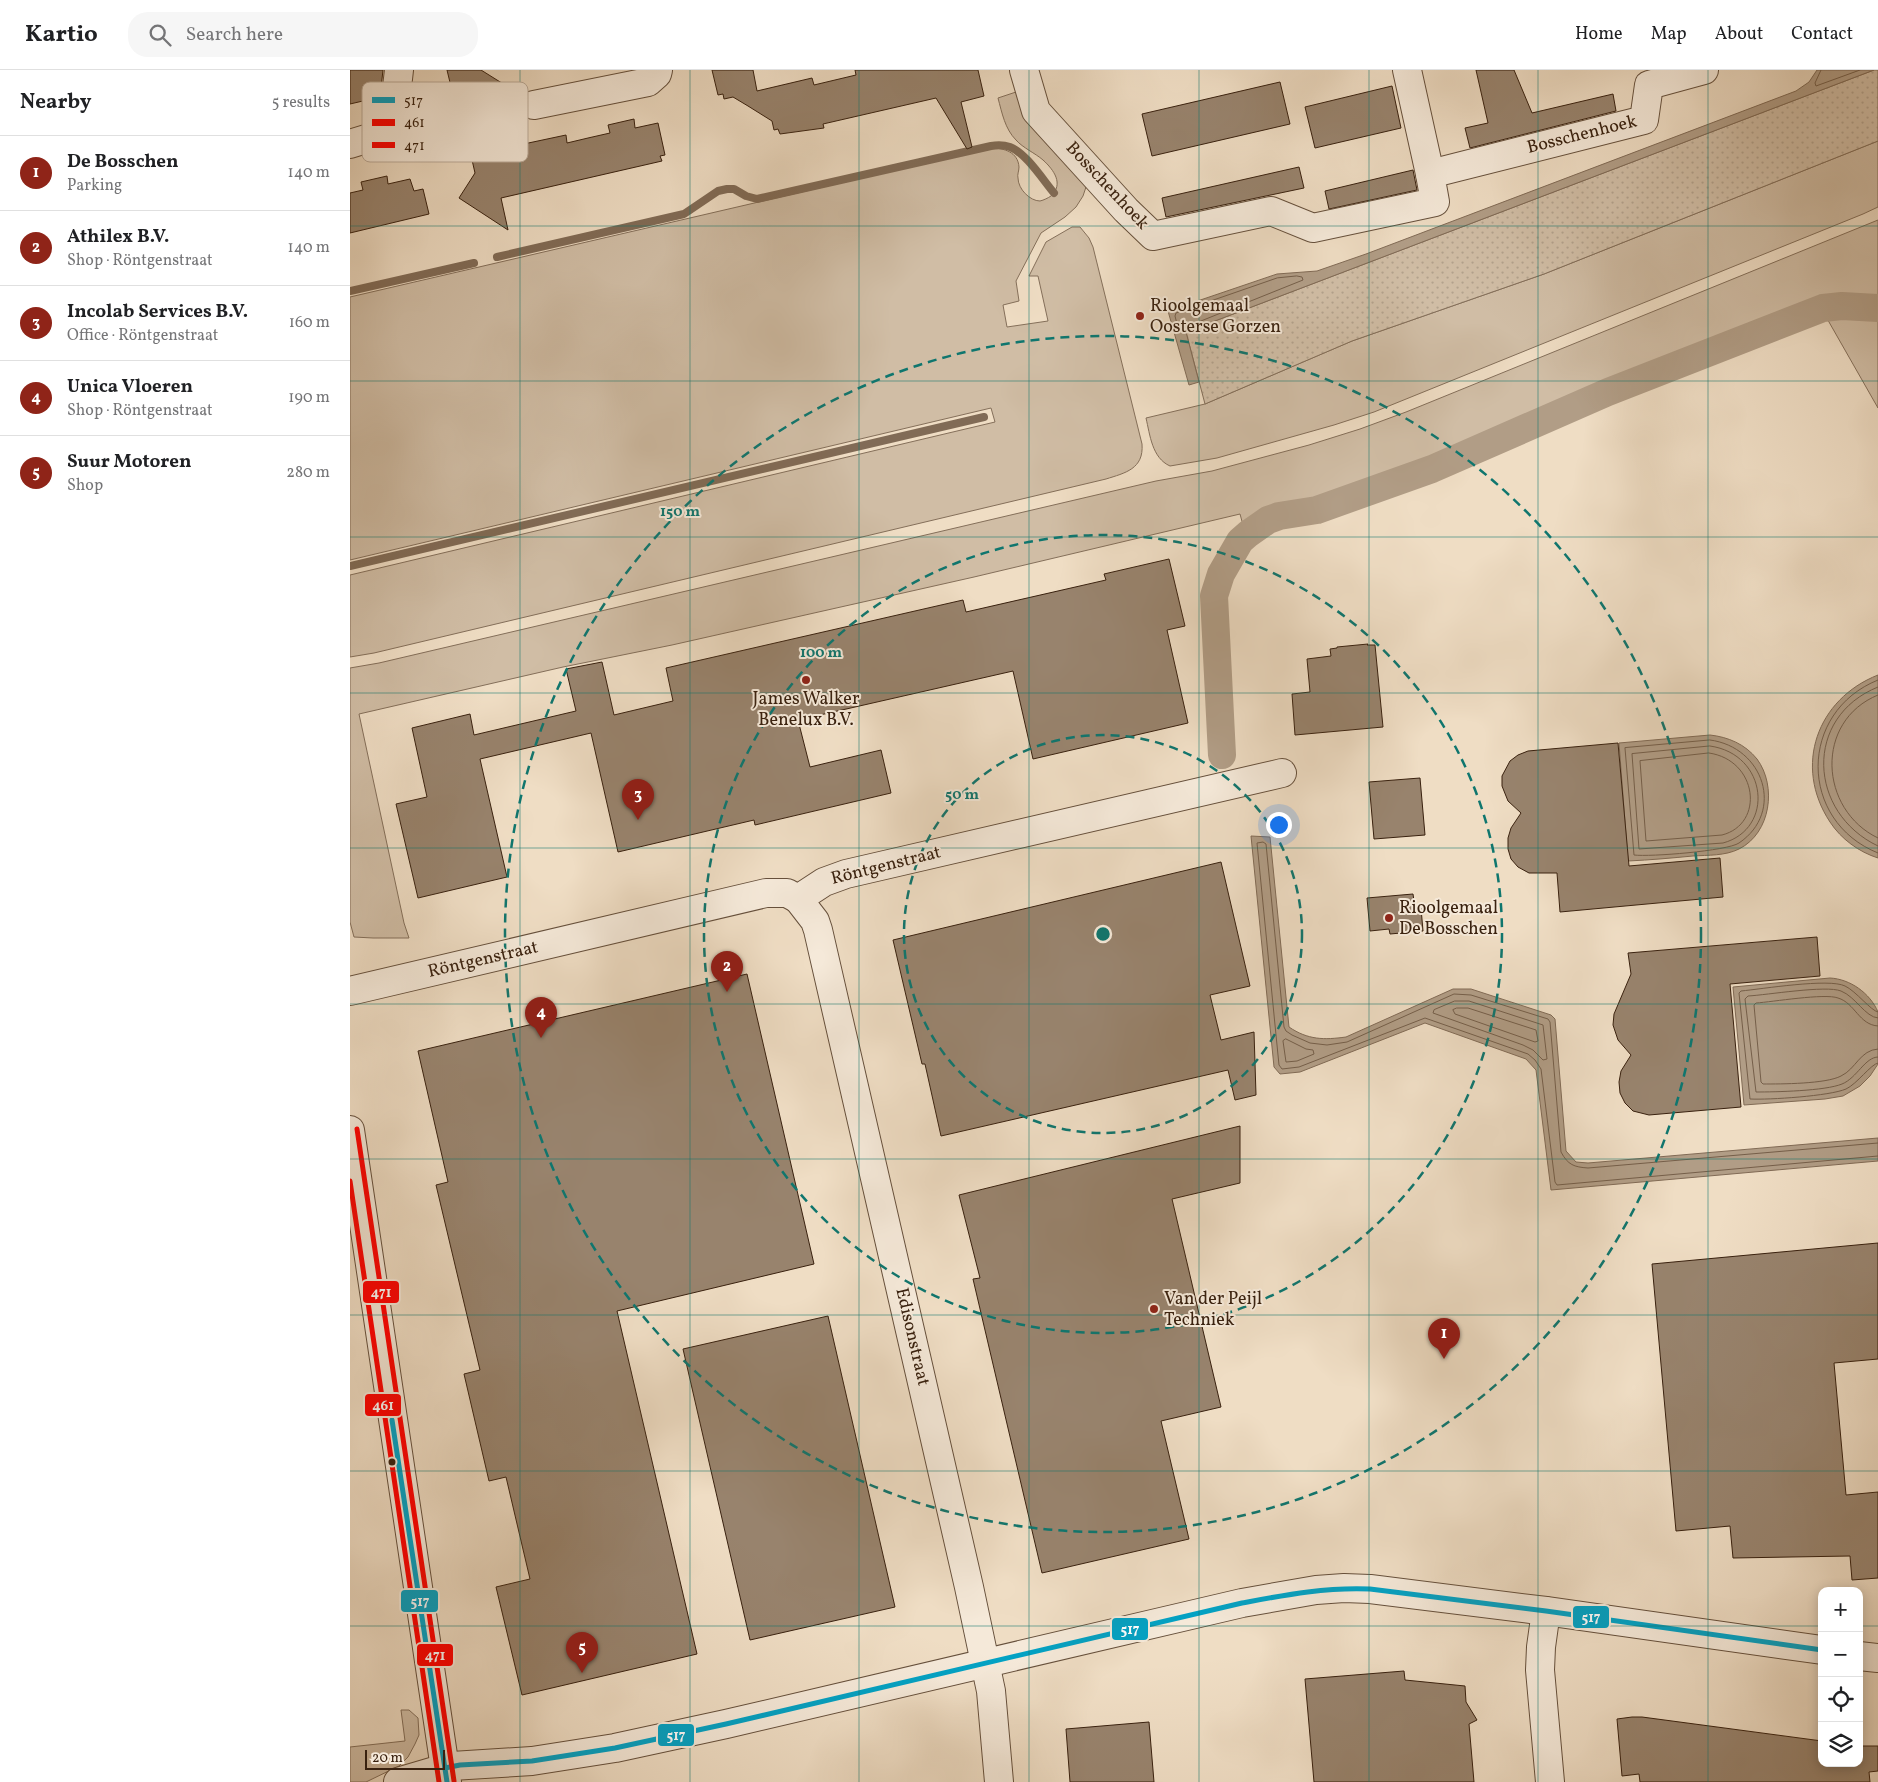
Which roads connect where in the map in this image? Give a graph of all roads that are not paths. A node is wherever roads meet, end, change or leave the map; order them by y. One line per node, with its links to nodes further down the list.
1 (658, 70): 5 (street)
2 (1024, 70): 8 (street, Bosschenhoek)
3 (1407, 70): 8 (street, Bosschenhoek)
4 (1704, 70): 8 (street, Bosschenhoek)
5 (534, 105)
6 (362, 140): 7 (street)
7 (350, 144)
8 (1430, 174)
9 (1282, 773): 10 (street, Röntgenstraat)
10 (798, 899): 11 (street, Röntgenstraat); 17 (street, Edisonstraat)
11 (350, 991)
12 (350, 1130): 19 (street)
13 (1546, 1611): 14 (street); 17 (street); 23 (street)
14 (1818, 1649)
15 (1863, 1656): 16 (street)
16 (1878, 1658)
17 (986, 1662): 18 (street); 22 (street, Edisonstraat)
18 (532, 1761): 19 (street); 21 (street)
19 (446, 1775): 20 (street)
20 (398, 1782)
21 (485, 1782)
22 (999, 1782)
23 (1550, 1782)

